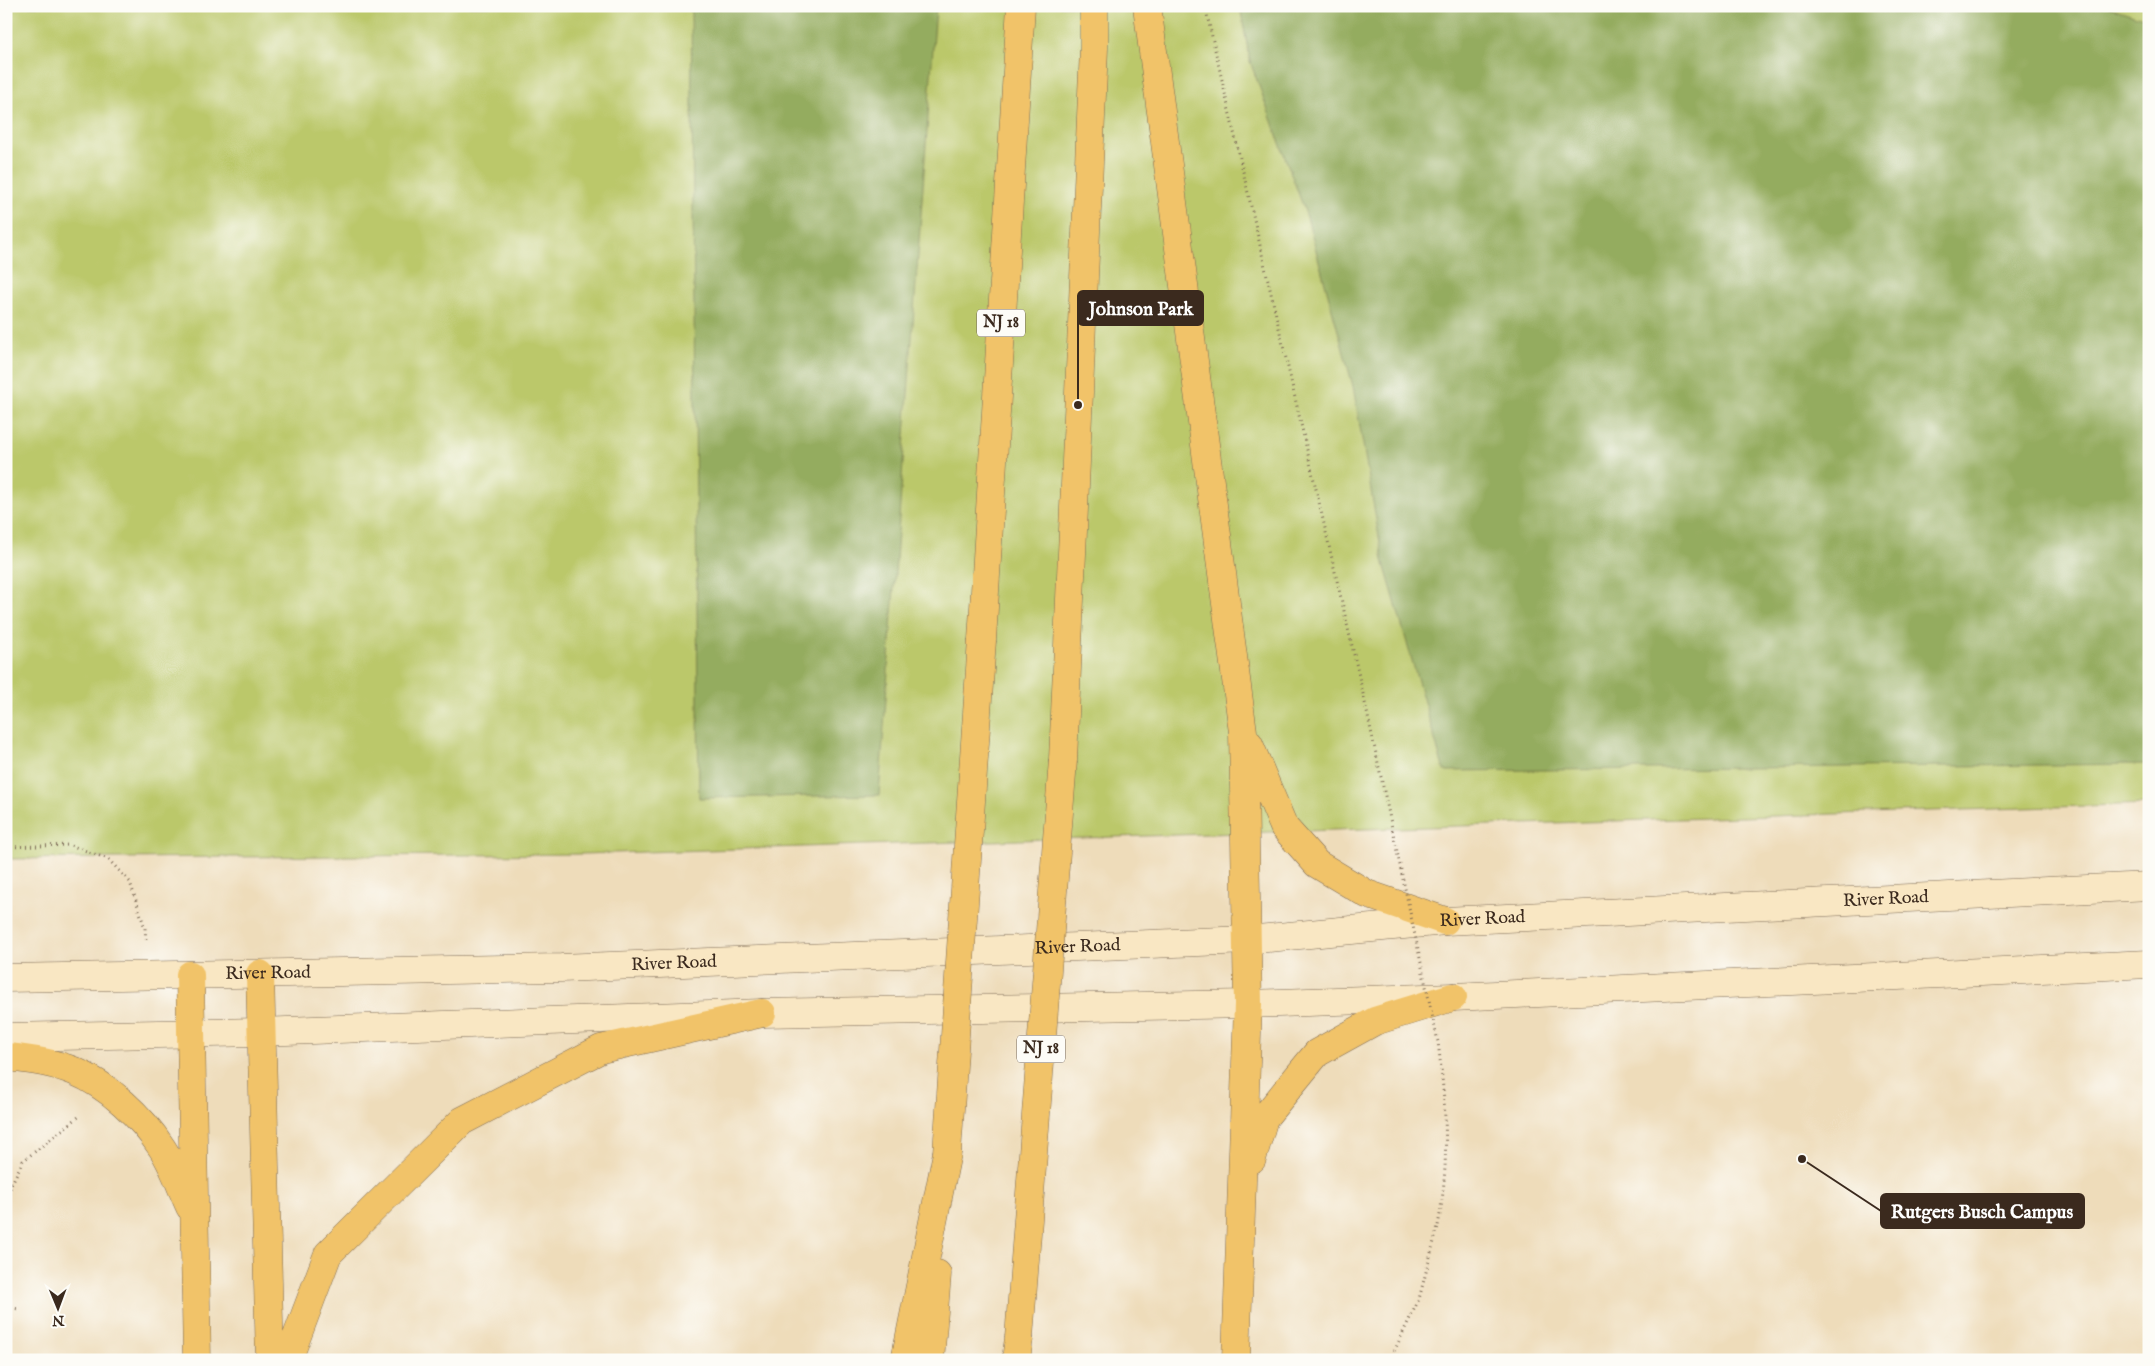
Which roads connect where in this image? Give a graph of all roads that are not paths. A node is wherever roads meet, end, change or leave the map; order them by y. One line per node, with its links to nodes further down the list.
1 (1021, 6): 19 (highway, NJ 18, bridge)
2 (1094, 6): 22 (highway, NJ 18, bridge)
3 (1148, 6): 4 (highway)
4 (1244, 732): 6 (highway); 7 (highway)
5 (2149, 886): 6 (main road, River Road)
6 (1445, 921): 7 (main road, River Road)
7 (1247, 940): 9 (main road, River Road); 13 (highway)
8 (2149, 964): 12 (main road)
9 (260, 974): 10 (main road, River Road); 15 (highway)
10 (190, 975): 11 (main road, River Road); 16 (highway)
11 (6, 978)
12 (1453, 998): 13 (main road); 20 (highway)
13 (1248, 1004): 14 (main road); 20 (highway)
14 (762, 1013): 15 (main road); 25 (highway)
15 (260, 1032): 16 (main road); 24 (highway)
16 (191, 1033): 17 (main road); 21 (highway)
17 (6, 1037)
18 (6, 1057): 21 (highway)
19 (947, 1153): 26 (highway); 27 (highway, NJ 18)
20 (1241, 1194): 28 (highway)
21 (194, 1217): 23 (highway)
22 (1017, 1349)
23 (196, 1360)
24 (270, 1360)
25 (288, 1360)
26 (904, 1360)
27 (930, 1360)
28 (1236, 1360)

